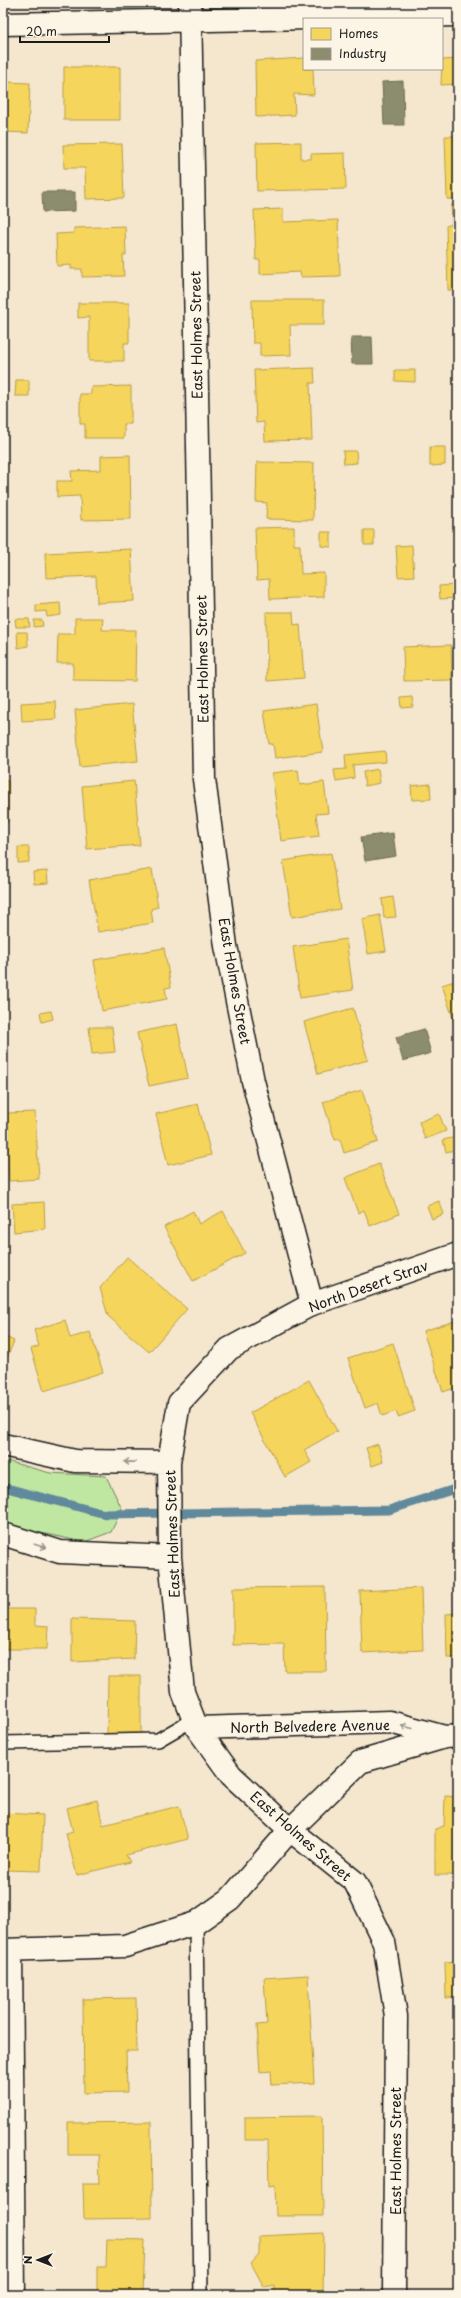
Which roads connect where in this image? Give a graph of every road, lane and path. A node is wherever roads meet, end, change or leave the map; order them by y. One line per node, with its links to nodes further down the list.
1 (190, 12): 2 (street); 3 (street); 5 (street, East Holmes Street)
2 (458, 14)
3 (3, 24)
4 (458, 1254): 5 (street, North Desert Strav)
5 (312, 1304): 7 (street, North Desert Strav)
6 (3, 1445): 7 (street, one-way to 6)
7 (169, 1462): 9 (street, East Holmes Street)
8 (3, 1534): 9 (street, one-way to 9)
9 (170, 1558): 10 (street, East Holmes Street)
10 (196, 1724): 11 (street, North Belvedere Avenue, one-way to 10); 12 (lane); 13 (street, East Holmes Street)
11 (451, 1736): 13 (street, North Belvedere Avenue)
12 (3, 1743)
13 (290, 1830): 14 (street, North Belvedere Avenue); 18 (street, East Holmes Street)
14 (196, 1923): 15 (street, North Belvedere Avenue); 17 (lane)
15 (7, 1950): 16 (street)
16 (14, 2295)
17 (201, 2295)
18 (394, 2295)

